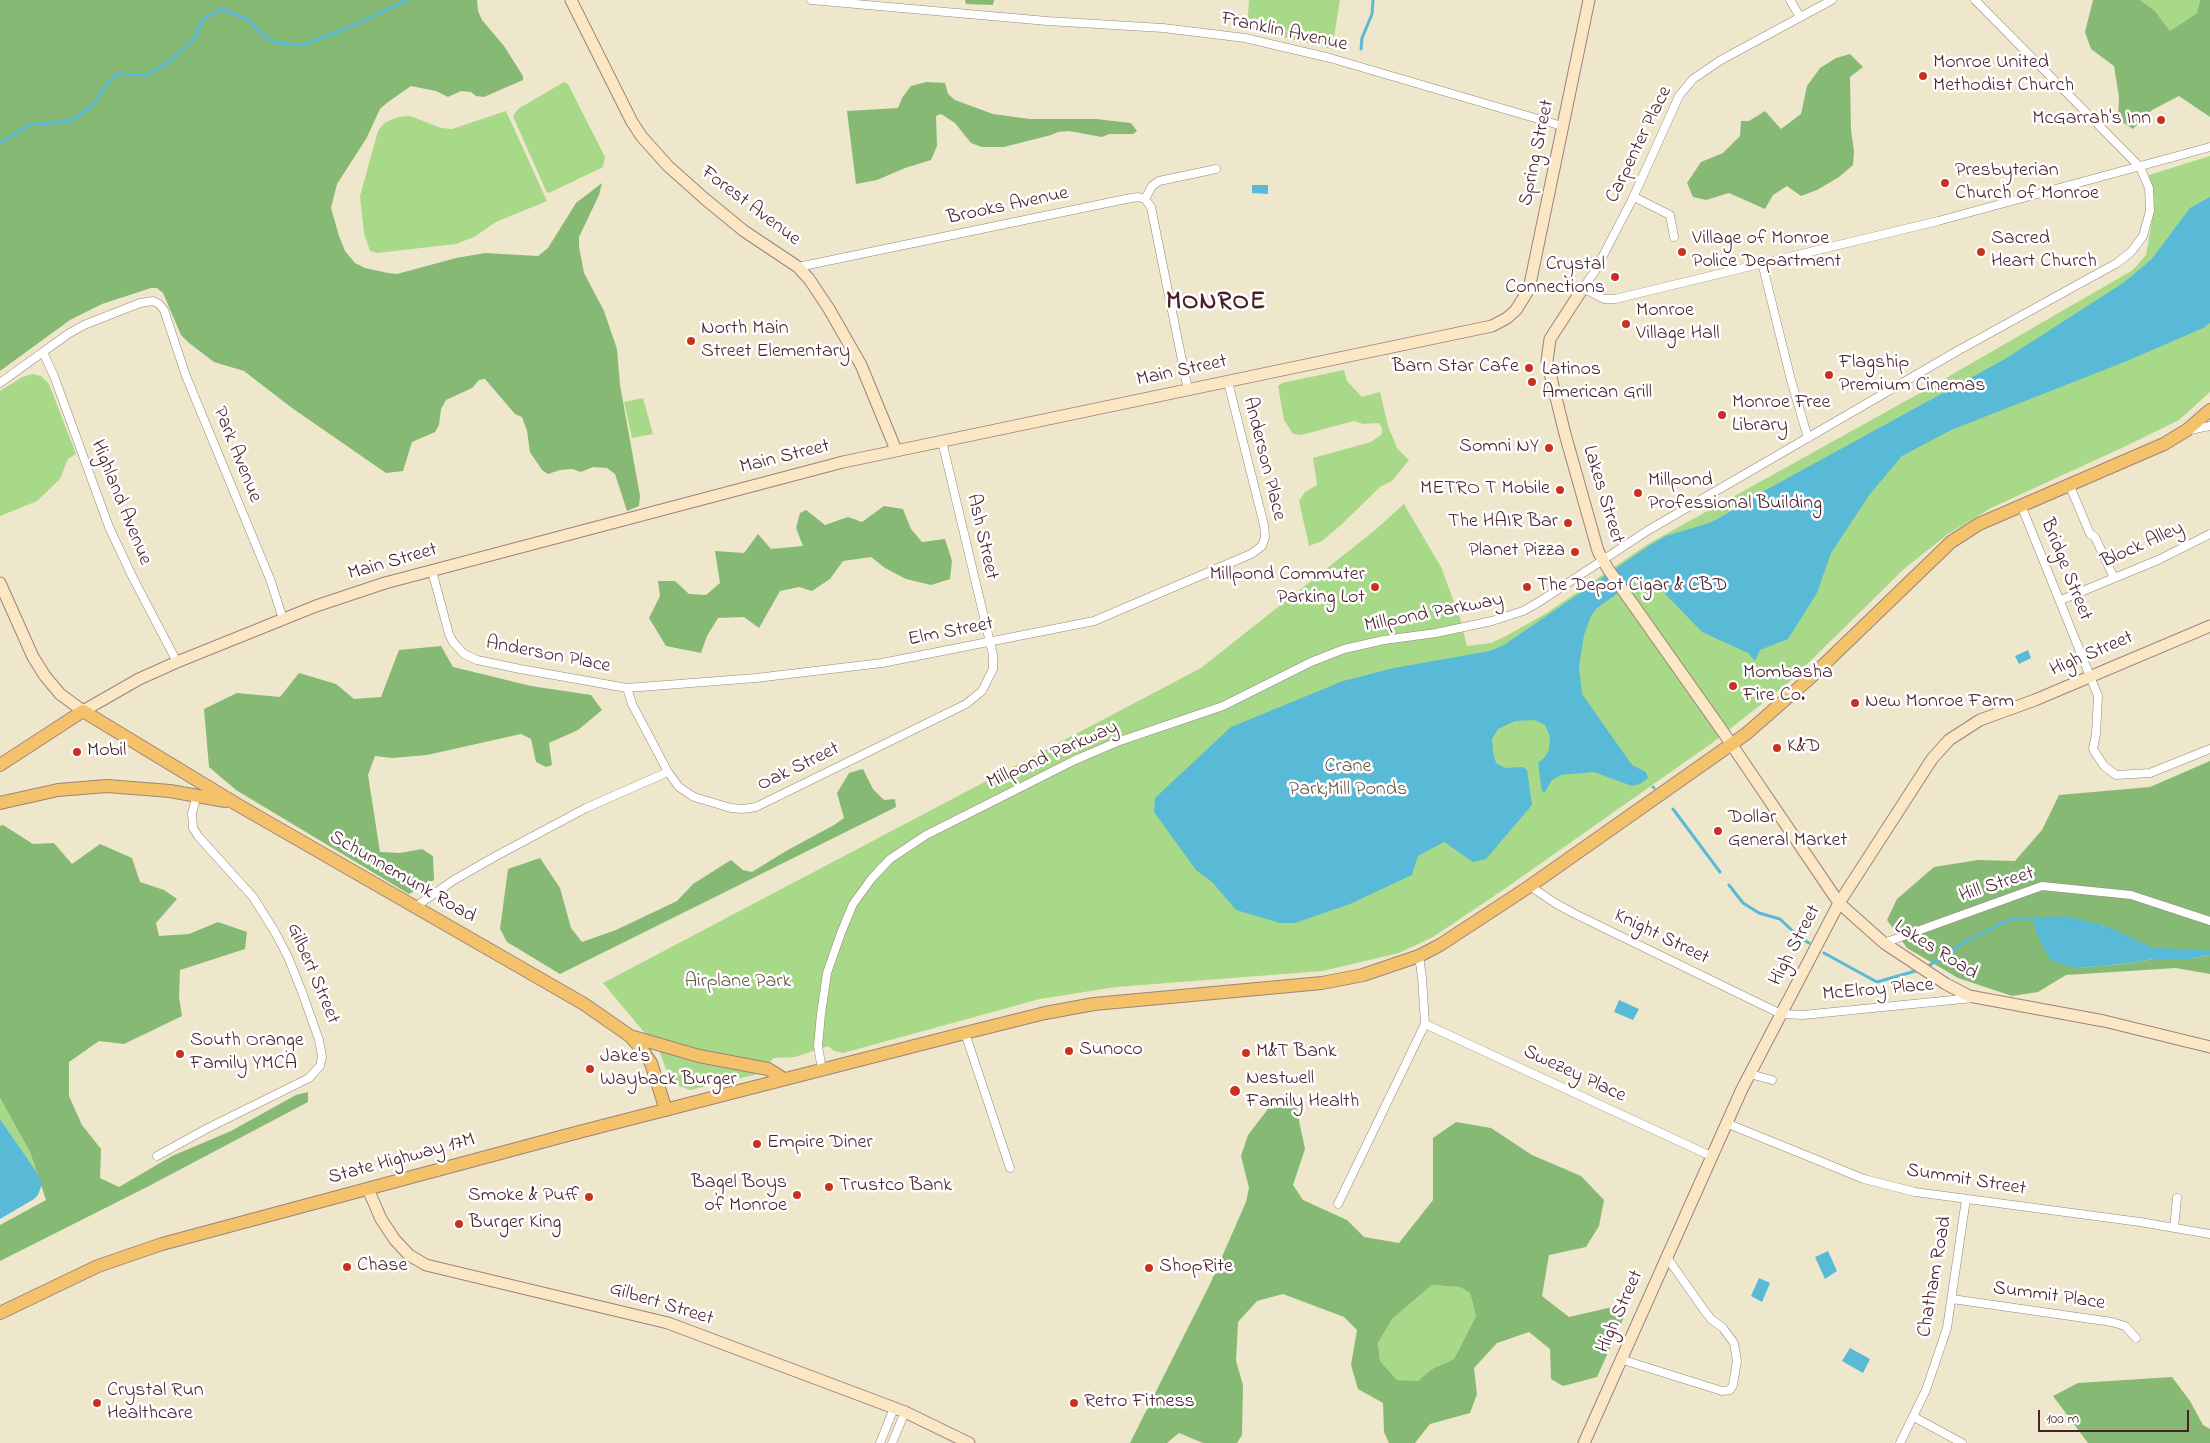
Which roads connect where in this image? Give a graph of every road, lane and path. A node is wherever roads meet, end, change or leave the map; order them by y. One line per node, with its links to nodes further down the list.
1 (571, 0): 16 (street, Forest Avenue)
2 (811, 0): 8 (street, Franklin Avenue)
3 (1589, 0): 8 (street, Spring Street)
4 (1790, 0): 7 (street)
5 (1832, 0): 7 (street, Carpenter Place)
6 (1975, 0): 10 (street)
7 (1800, 17): 12 (street, Carpenter Place)
8 (1562, 126): 18 (street, Spring Street)
9 (2210, 147): 10 (street)
10 (2140, 166): 15 (street); 26 (street, Millpond Parkway)
11 (1216, 169): 13 (street)
12 (1634, 197): 14 (street); 17 (street, Carpenter Place)
13 (1145, 199): 16 (street, Brooks Avenue); 22 (street)
14 (1674, 237)
15 (1762, 263): 17 (street); 26 (street)
16 (798, 266): 28 (street, Forest Avenue)
17 (1583, 288): 33 (street, Lakes Street)
18 (1516, 310): 20 (street, Main Street)
19 (43, 352): 21 (street); 38 (street, Park Avenue); 41 (street, Highland Avenue)
20 (1228, 382): 22 (street, Main Street); 32 (street, Anderson Place)
21 (0, 383)
22 (1188, 390): 27 (street, Main Street)
23 (2210, 410): 25 (main road, State Highway 17M)
24 (2210, 426): 25 (street)
25 (2188, 430): 29 (main road, State Highway 17M)
26 (1808, 438): 33 (street, Millpond Parkway)
27 (942, 440): 28 (street, Main Street); 40 (street, Ash Street)
28 (896, 450): 34 (street, Main Street)
29 (2069, 484): 30 (main road, State Highway 17M); 35 (street)
30 (2021, 505): 37 (street, Bridge Street); 45 (main road, State Highway 17M)
31 (2210, 534): 35 (street, Block Alley)
32 (1263, 543): 40 (street, Elm Street)
33 (1603, 560): 45 (street, Lakes Street); 64 (street, Millpond Parkway)
34 (432, 571): 38 (street, Main Street); 43 (street, Anderson Place)
35 (2114, 578): 37 (street, Block Alley)
36 (0, 583): 44 (street)
37 (2060, 600): 42 (street, Bridge Street)
38 (282, 619): 41 (street, Main Street)
39 (2210, 626): 42 (street, High Street)
40 (990, 642): 43 (street, Elm Street); 48 (street, Oak Street)
41 (177, 662): 44 (street, Main Street)
42 (2090, 676): 46 (street, Bridge Street); 53 (street, High Street)
43 (627, 688): 48 (street, Oak Street)
44 (83, 711): 47 (main road); 51 (main road, Schunnemunk Road)
45 (1731, 745): 52 (main road, State Highway 17M); 53 (street, Lakes Road)
46 (2210, 749)
47 (0, 765)
48 (668, 772): 54 (street)
49 (197, 795): 50 (main road); 51 (main road); 70 (street, Gilbert Street)
50 (0, 803)
51 (238, 805): 54 (main road, Schunnemunk Road)
52 (1530, 886): 57 (main road, State Highway 17M); 59 (street, Knight Street)
53 (1839, 903): 56 (street, Lakes Road); 59 (street, High Street)
54 (415, 907): 62 (main road, Schunnemunk Road)
55 (2210, 921): 56 (street, Hill Street)
56 (1884, 943): 58 (street, Lakes Road)
57 (1419, 956): 60 (street); 61 (main road, State Highway 17M)
58 (1978, 998): 59 (street, McElroy Place); 63 (street, Lakes Road)
59 (1781, 1014): 65 (street, High Street)
60 (1424, 1024): 71 (street, Swezey Place); 76 (street)
61 (965, 1033): 64 (main road, State Highway 17M); 72 (street)
62 (630, 1036): 66 (main road); 68 (main road, Schunnemunk Road)
63 (2210, 1047)
64 (822, 1070): 66 (main road, State Highway 17M)
65 (1750, 1074): 67 (street); 69 (street, High Street)
66 (784, 1079): 68 (main road, State Highway 17M)
67 (1772, 1080)
68 (666, 1110): 73 (main road, State Highway 17M)
69 (1726, 1123): 71 (street, High Street); 75 (street, Summit Street)
70 (157, 1156)
71 (1710, 1156): 79 (street, High Street)
72 (1010, 1168)
73 (368, 1189): 81 (main road, State Highway 17M); 84 (street, Gilbert Street)
74 (2177, 1198): 77 (street)
75 (1966, 1199): 77 (street, Summit Street); 80 (street, Chatham Road)
76 (1338, 1204)
77 (2174, 1228): 78 (street, Summit Street)
78 (2210, 1234)
79 (1666, 1256): 83 (street, High Street); 83 (street)
80 (1952, 1299): 82 (street, Summit Place); 85 (street, Chatham Road)
81 (0, 1313)
82 (2136, 1338)
83 (1620, 1359): 89 (street, High Street)
84 (899, 1410): 86 (street); 87 (street); 88 (street, Gilbert Street)
85 (1914, 1417): 90 (street, Chatham Road); 91 (street)
86 (880, 1443)
87 (892, 1443)
88 (969, 1443)
89 (1584, 1443)
90 (1900, 1443)
91 (1962, 1443)

